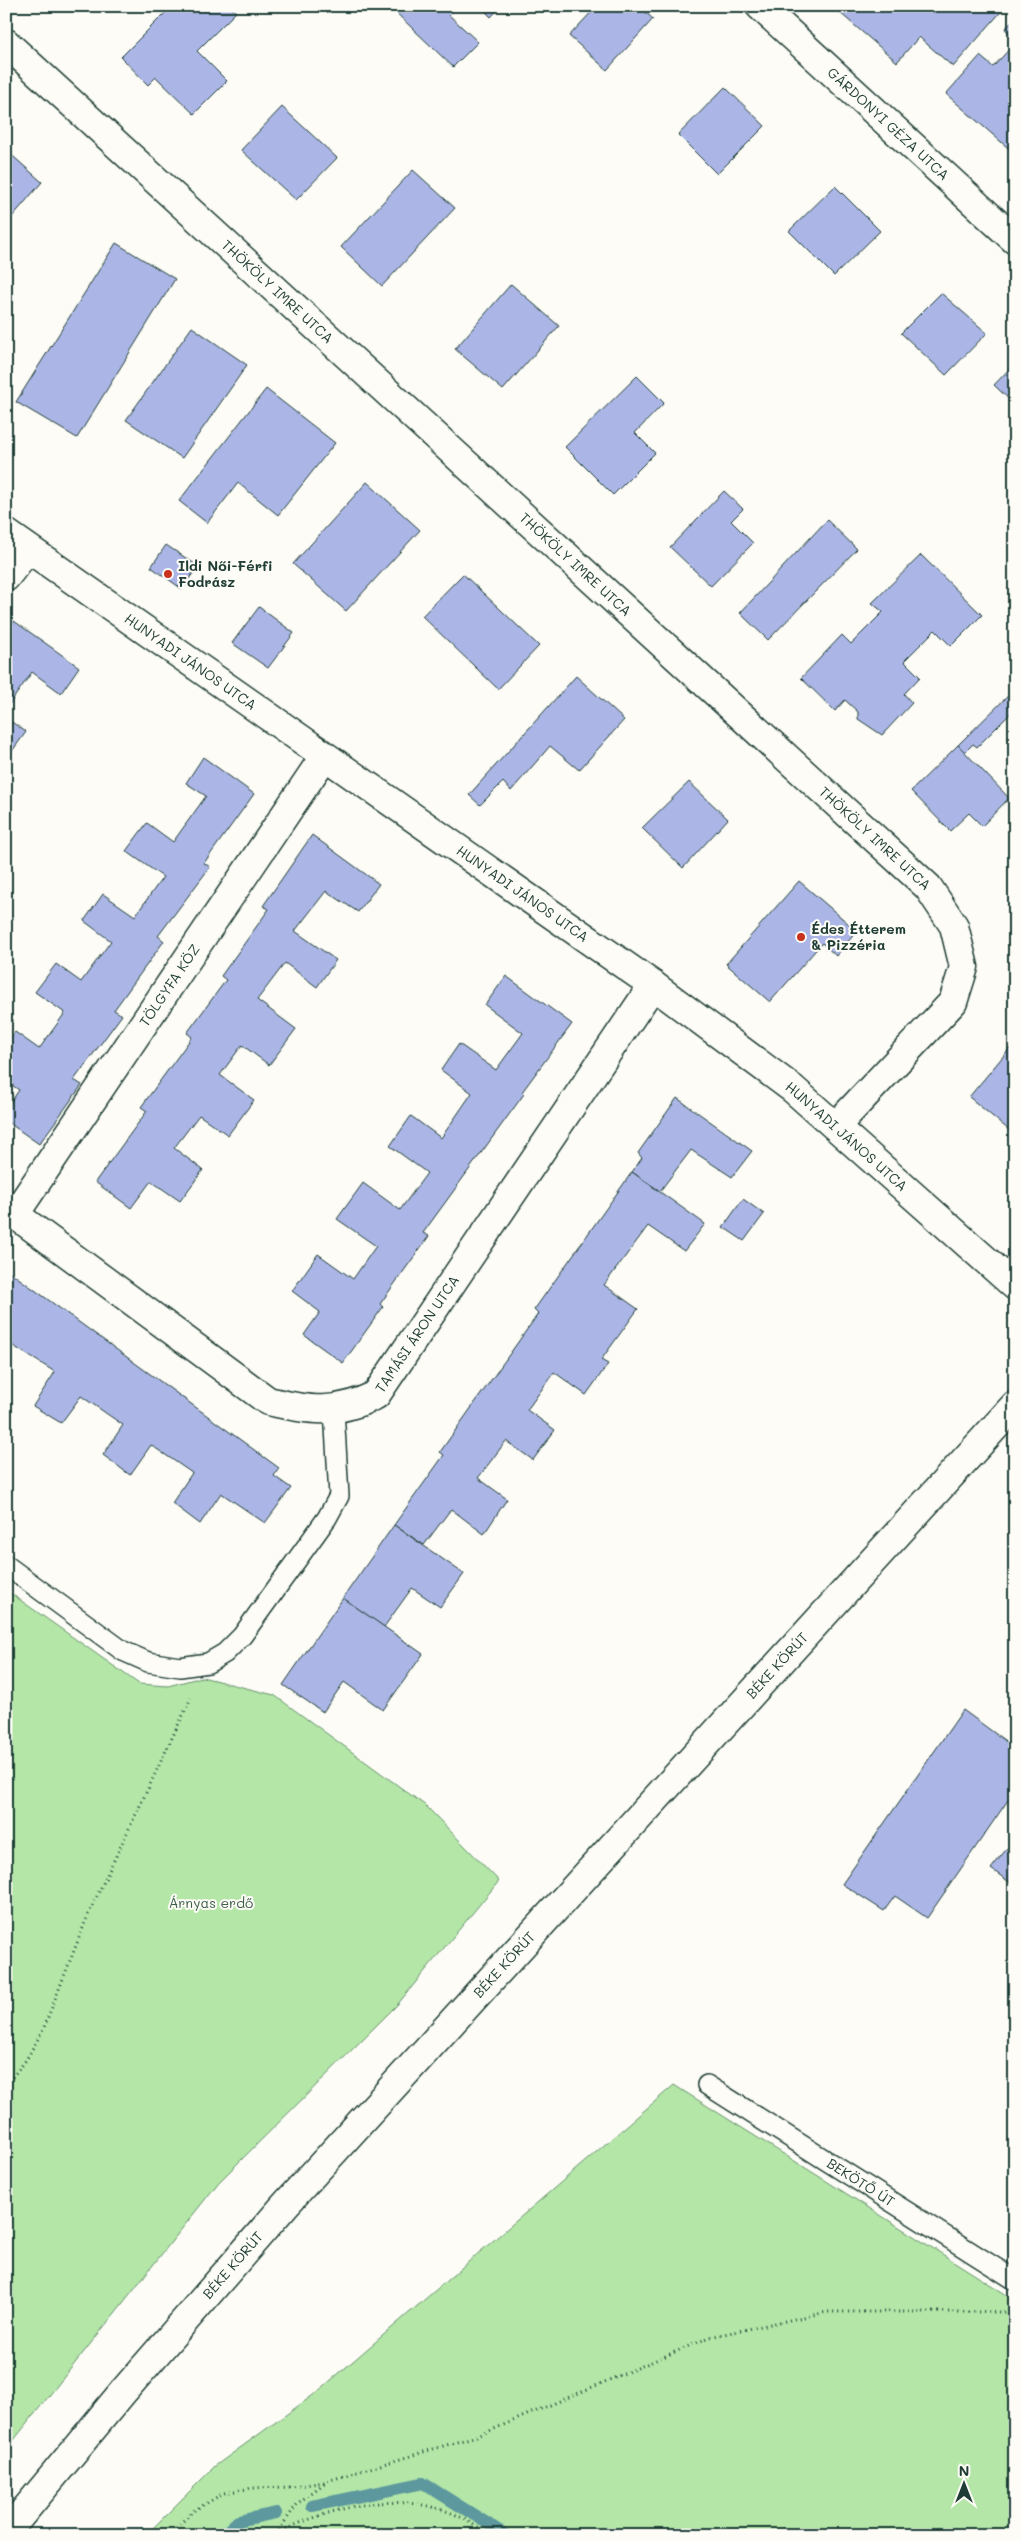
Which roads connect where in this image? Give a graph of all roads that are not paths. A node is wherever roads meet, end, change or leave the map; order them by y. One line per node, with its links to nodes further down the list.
1 (760, 6): 3 (street, GÁRDONYI GÉZA UTCA)
2 (6, 43): 9 (street, THÖKÖLY IMRE UTCA)
3 (1015, 240)
4 (6, 533): 5 (street, HUNYADI JÁNOS UTCA)
5 (28, 549): 6 (street); 7 (street, HUNYADI JÁNOS UTCA)
6 (6, 577)
7 (324, 757): 8 (street, HUNYADI JÁNOS UTCA); 10 (street, TÖLGYFA KÖZ)
8 (653, 985): 9 (street, HUNYADI JÁNOS UTCA); 13 (street, TAMÁSI ÁRON UTCA)
9 (836, 1126): 11 (street, HUNYADI JÁNOS UTCA)
10 (11, 1211): 13 (street, TAMÁSI ÁRON UTCA)
11 (1015, 1286)
12 (1015, 1405): 17 (street, BÉKE KÖRÚT)
13 (334, 1410): 14 (lane)
14 (6, 1565)
15 (707, 2086): 16 (lane, BEKÖTŐ ÚT)
16 (1015, 2280)
17 (6, 2533)

